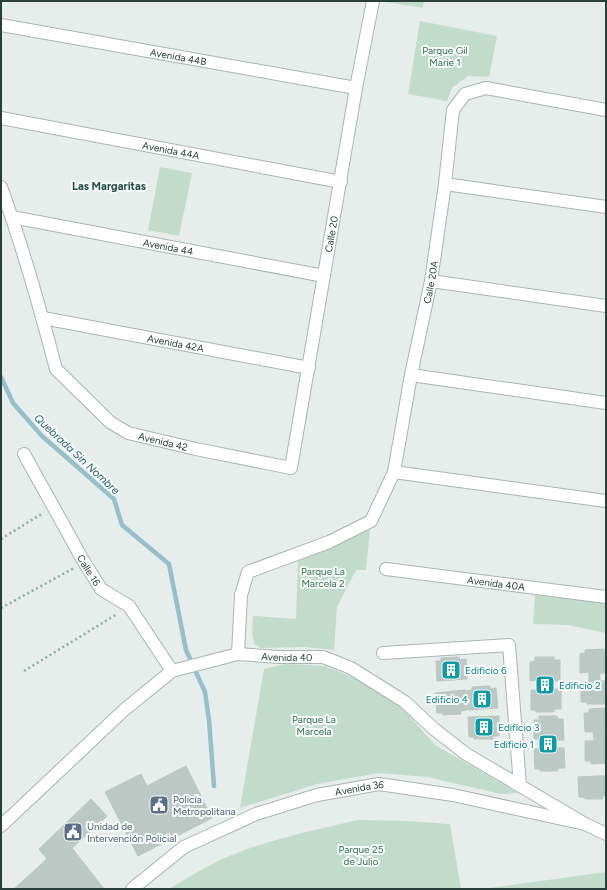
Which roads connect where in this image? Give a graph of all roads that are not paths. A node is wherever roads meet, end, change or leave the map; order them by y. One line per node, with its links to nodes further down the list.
1 (373, 1): 3 (street, Calle 20)
2 (1, 25): 3 (street, Avenida 44B)
3 (356, 88): 6 (street, Calle 20)
4 (606, 110): 7 (street, Calle 20A)
5 (1, 118): 6 (street, Avenida 44A)
6 (341, 182): 11 (street, Calle 20)
7 (445, 184): 9 (street); 12 (street, Calle 20A)
8 (1, 187): 10 (street)
9 (606, 207)
10 (12, 217): 11 (street, Avenida 44); 14 (street)
11 (324, 276): 15 (street, Calle 20)
12 (431, 281): 13 (street); 16 (street, Calle 20A)
13 (606, 306)
14 (43, 318): 15 (street, Avenida 42A); 19 (street, Avenida 42)
15 (309, 368): 19 (street, Calle 20)
16 (411, 375): 17 (street); 20 (street, Calle 20A)
17 (606, 403)
18 (24, 454): 26 (street, Calle 16)
19 (291, 468)
20 (394, 472): 21 (street); 25 (street)
21 (606, 501)
22 (386, 569): 23 (street, Avenida 40A)
23 (606, 597)
24 (383, 652): 27 (street)
25 (238, 654): 26 (street, Avenida 40); 27 (street, Avenida 40)
26 (172, 671): 29 (street, Avenida 40)
27 (520, 786): 28 (street, Avenida 40)
28 (585, 824): 30 (street, Avenida 36); 31 (street, Avenida 36)
29 (1, 826)
30 (606, 834)
31 (132, 889)

